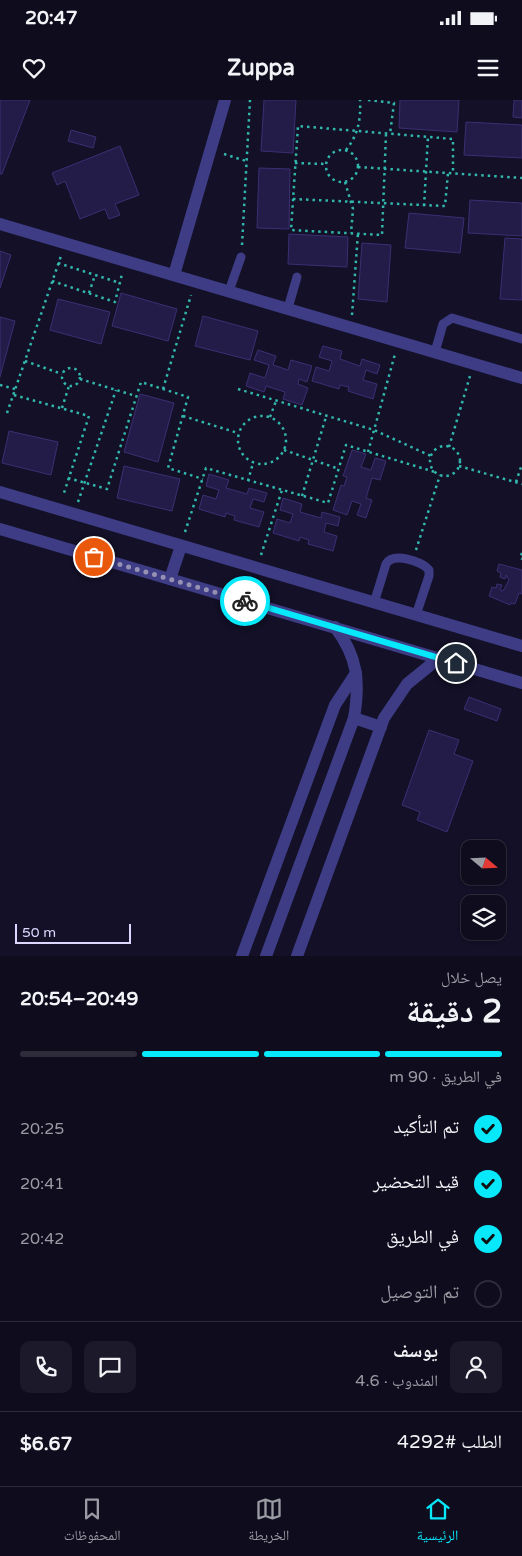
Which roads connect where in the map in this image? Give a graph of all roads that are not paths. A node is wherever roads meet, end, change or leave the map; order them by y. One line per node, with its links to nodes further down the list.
1 (224, 100): 4 (street)
2 (0, 224): 4 (street)
3 (241, 256): 6 (lane)
4 (174, 275): 6 (street)
5 (297, 277): 7 (lane)
6 (229, 291): 7 (street)
7 (288, 308): 9 (street)
8 (522, 339): 9 (lane)
9 (435, 352): 10 (street)
10 (522, 376)
11 (0, 492): 13 (street)
12 (0, 529): 14 (street)
13 (181, 546): 14 (street); 15 (street)
14 (170, 579): 17 (street)
15 (374, 602): 16 (street); 16 (lane)
16 (416, 615): 18 (street)
17 (335, 627): 19 (street); 20 (street)
18 (522, 646)
19 (439, 658): 21 (street); 23 (street)
20 (356, 673): 22 (street); 24 (street)
21 (522, 683)
22 (354, 718): 23 (street); 25 (street)
23 (381, 727): 26 (street)
24 (242, 956)
25 (266, 956)
26 (297, 956)

